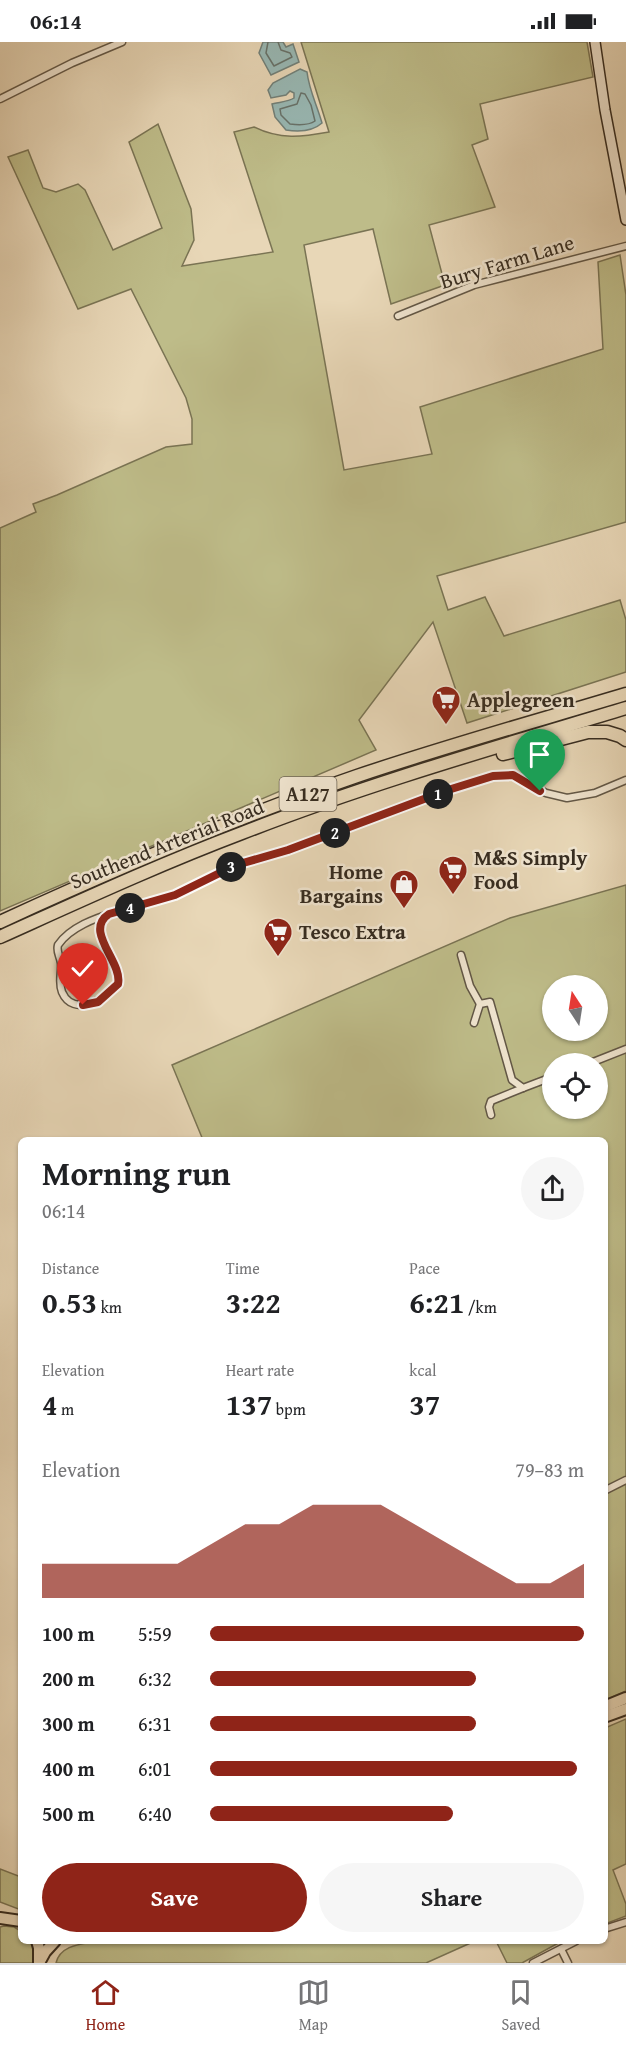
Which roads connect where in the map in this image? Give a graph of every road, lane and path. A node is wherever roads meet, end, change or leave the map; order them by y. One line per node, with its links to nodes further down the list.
1 (122, 42): 3 (street)
2 (595, 42): 4 (street)
3 (0, 99)
4 (626, 220)
5 (626, 246): 6 (street, Bury Farm Lane)
6 (398, 316)
7 (626, 692): 13 (highway, Southend Arterial Road / A127)
8 (626, 708): 11 (highway, Southend Arterial Road / A127)
9 (626, 740): 11 (highway, A127)
10 (626, 778): 12 (street)
11 (360, 790): 14 (highway, Southend Arterial Road / A127)
12 (109, 914): 12 (street)
13 (0, 922)
14 (0, 937)
15 (461, 955): 16 (street)
16 (480, 1004): 17 (street); 21 (street)
17 (474, 1023)
18 (626, 1049): 19 (street)
19 (608, 1056)
20 (542, 1081): 21 (street)
21 (523, 1088): 22 (street)
22 (491, 1115)
23 (626, 1480): 24 (street)
24 (608, 1489)
25 (626, 1698): 26 (main road)
26 (608, 1705)
27 (626, 1709): 28 (main road)
28 (608, 1716)
29 (0, 1918): 30 (main road)
30 (18, 1921)
31 (626, 1922): 32 (street)
32 (608, 1928)
33 (38, 1944): 37 (main road)
34 (52, 1944): 37 (main road)
35 (570, 1944): 36 (street)
36 (561, 1949): 38 (street); 39 (street)
37 (39, 1963)
38 (533, 1963)
39 (568, 1963)

